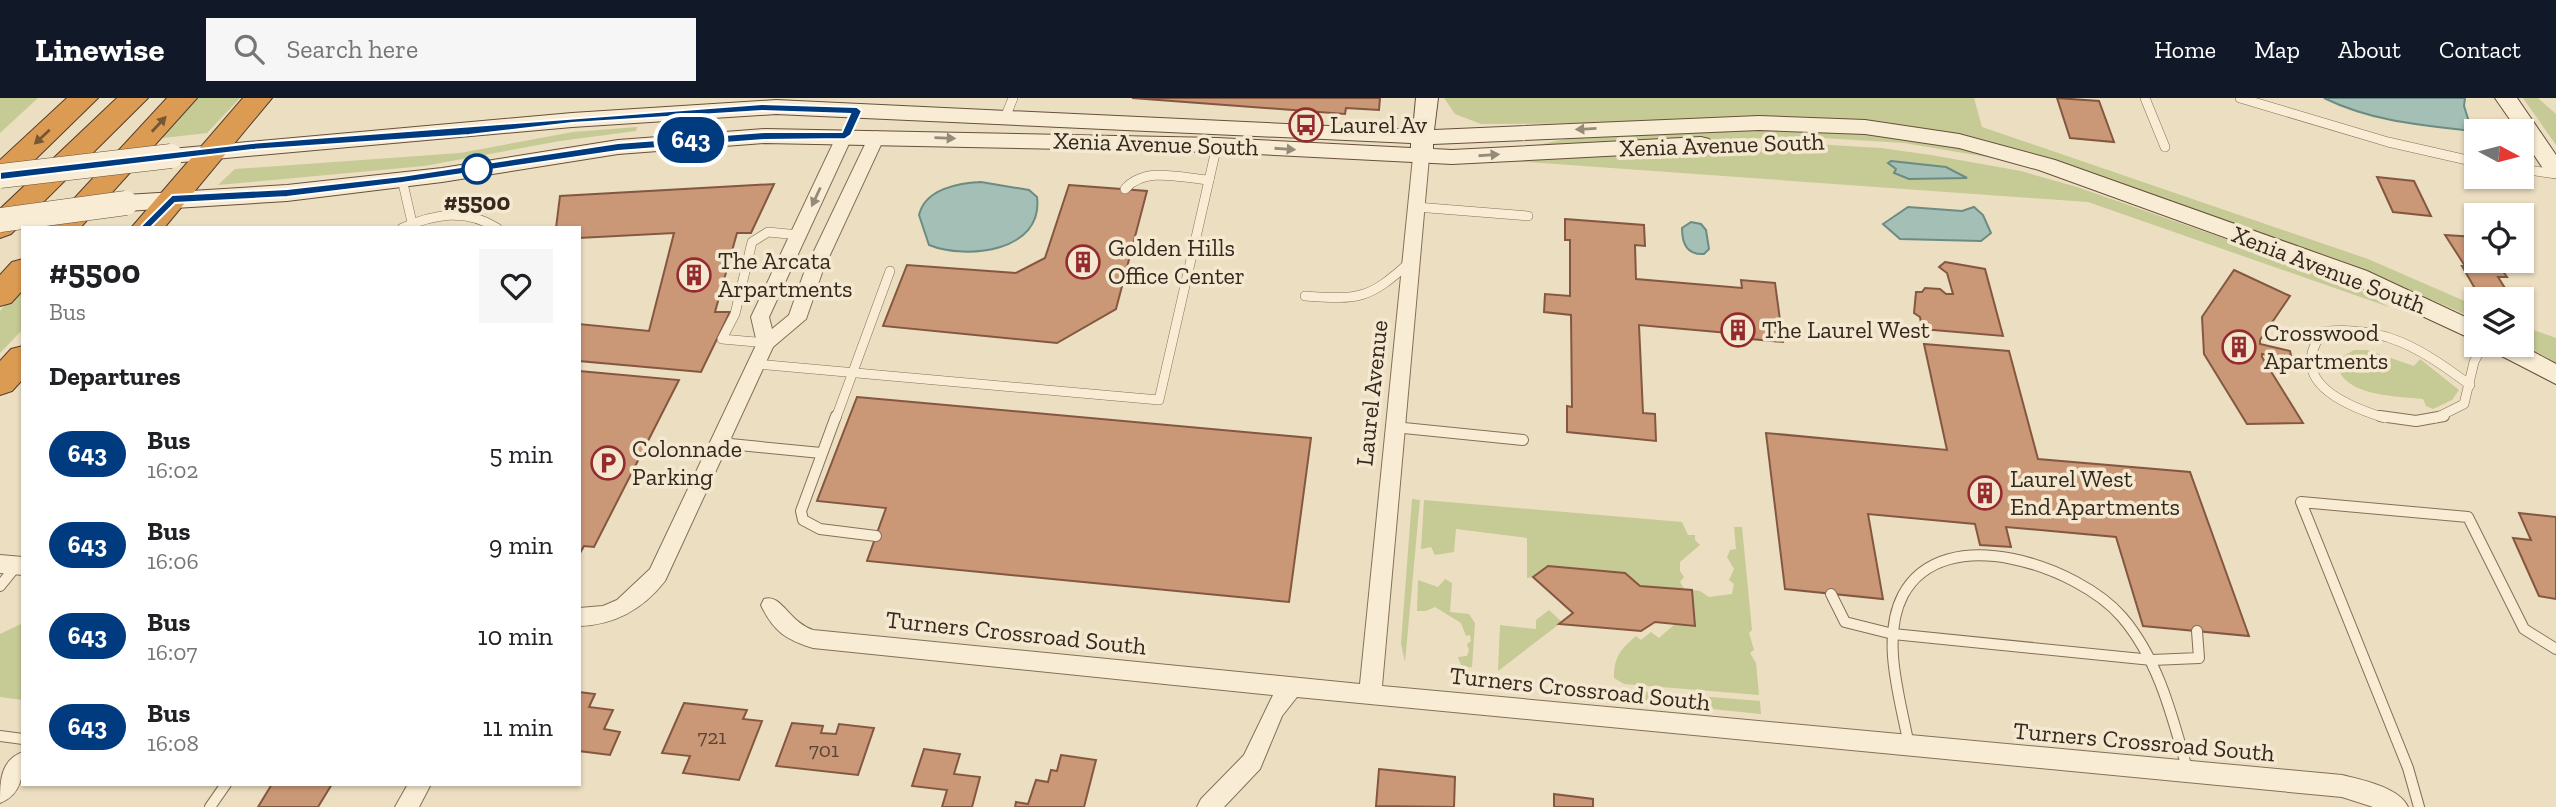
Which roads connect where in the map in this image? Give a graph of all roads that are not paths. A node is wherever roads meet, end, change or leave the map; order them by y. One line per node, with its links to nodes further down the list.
1 (52, 98): 17 (highway)
2 (84, 98): 24 (highway, one-way to 24)
3 (134, 98): 37 (highway)
4 (150, 98): 32 (highway)
5 (183, 98): 33 (highway, one-way to 5)
6 (258, 98): 20 (highway)
7 (1427, 98): 18 (street, Laurel Avenue)
8 (2145, 98): 19 (lane)
9 (2240, 98): 21 (lane)
10 (2506, 98): 23 (street)
11 (860, 104): 12 (street, Xenia Avenue South); 14 (street); 20 (street, Xenia Avenue South)
12 (893, 105): 13 (street, Xenia Avenue South); 15 (street)
13 (1009, 108): 18 (street, Xenia Avenue South)
14 (845, 135): 15 (street, Xenia Avenue South); 25 (street, Xenia Avenue South); 39 (street, one-way to 39)
15 (877, 136): 16 (street, Xenia Avenue South, one-way to 16); 47 (street)
16 (1217, 145): 18 (street, Xenia Avenue South, one-way to 18); 26 (lane)
17 (0, 146)
18 (1422, 147): 29 (street, Laurel Avenue); 46 (street, Xenia Avenue South)
19 (2165, 147)
20 (213, 151): 24 (street, Xenia Avenue South, bridge); 28 (highway)
21 (2464, 159)
22 (2534, 170): 23 (lane)
23 (2556, 172)
24 (0, 176)
25 (402, 180): 28 (street, Xenia Avenue South); 35 (lane)
26 (1209, 180): 27 (lane); 52 (lane)
27 (1125, 189)
28 (172, 199): 31 (street, Xenia Avenue South, bridge); 34 (highway)
29 (1416, 207): 30 (lane); 41 (street, Laurel Avenue)
30 (1528, 216)
31 (0, 220)
32 (27, 226)
33 (64, 226)
34 (148, 226)
35 (409, 226): 36 (lane)
36 (493, 226)
37 (0, 227)
38 (21, 232): 40 (highway)
39 (799, 235): 47 (street); 47 (lane)
40 (0, 255)
41 (1411, 261): 45 (lane); 56 (street, Laurel Avenue)
42 (890, 271): 52 (lane)
43 (21, 272): 44 (highway)
44 (0, 295)
45 (1305, 296)
46 (2464, 326)
47 (766, 343): 51 (street)
48 (2475, 357): 55 (lane)
49 (2524, 357): 53 (street)
50 (21, 360): 54 (highway)
51 (756, 364): 52 (lane); 58 (street)
52 (849, 373): 59 (lane)
53 (2556, 374)
54 (0, 382)
55 (2470, 385): 55 (lane)
56 (1394, 428): 57 (lane); 71 (street, Laurel Avenue)
57 (1523, 440)
58 (720, 443): 59 (lane); 65 (street)
59 (821, 453): 60 (lane)
60 (876, 536)
61 (13, 565): 62 (lane)
62 (0, 586)
63 (1831, 594): 67 (lane)
64 (771, 605): 70 (street, Turners Crossroad South)
65 (581, 617)
66 (2197, 631): 69 (lane)
67 (1893, 634): 69 (lane); 69 (lane); 74 (lane)
68 (2556, 649): 84 (lane)
69 (2152, 660): 76 (lane)
70 (1292, 687): 71 (street, Turners Crossroad South); 82 (street)
71 (1370, 694): 74 (street, Turners Crossroad South)
72 (0, 736): 73 (lane)
73 (21, 738)
74 (1909, 747): 76 (street, Turners Crossroad South)
75 (21, 765): 79 (street)
76 (2188, 772): 83 (street, Turners Crossroad South)
77 (225, 786): 80 (lane)
78 (419, 786): 81 (street)
79 (0, 792)
80 (211, 807)
81 (407, 807)
82 (1209, 807)
83 (2396, 807)
84 (2419, 807)

